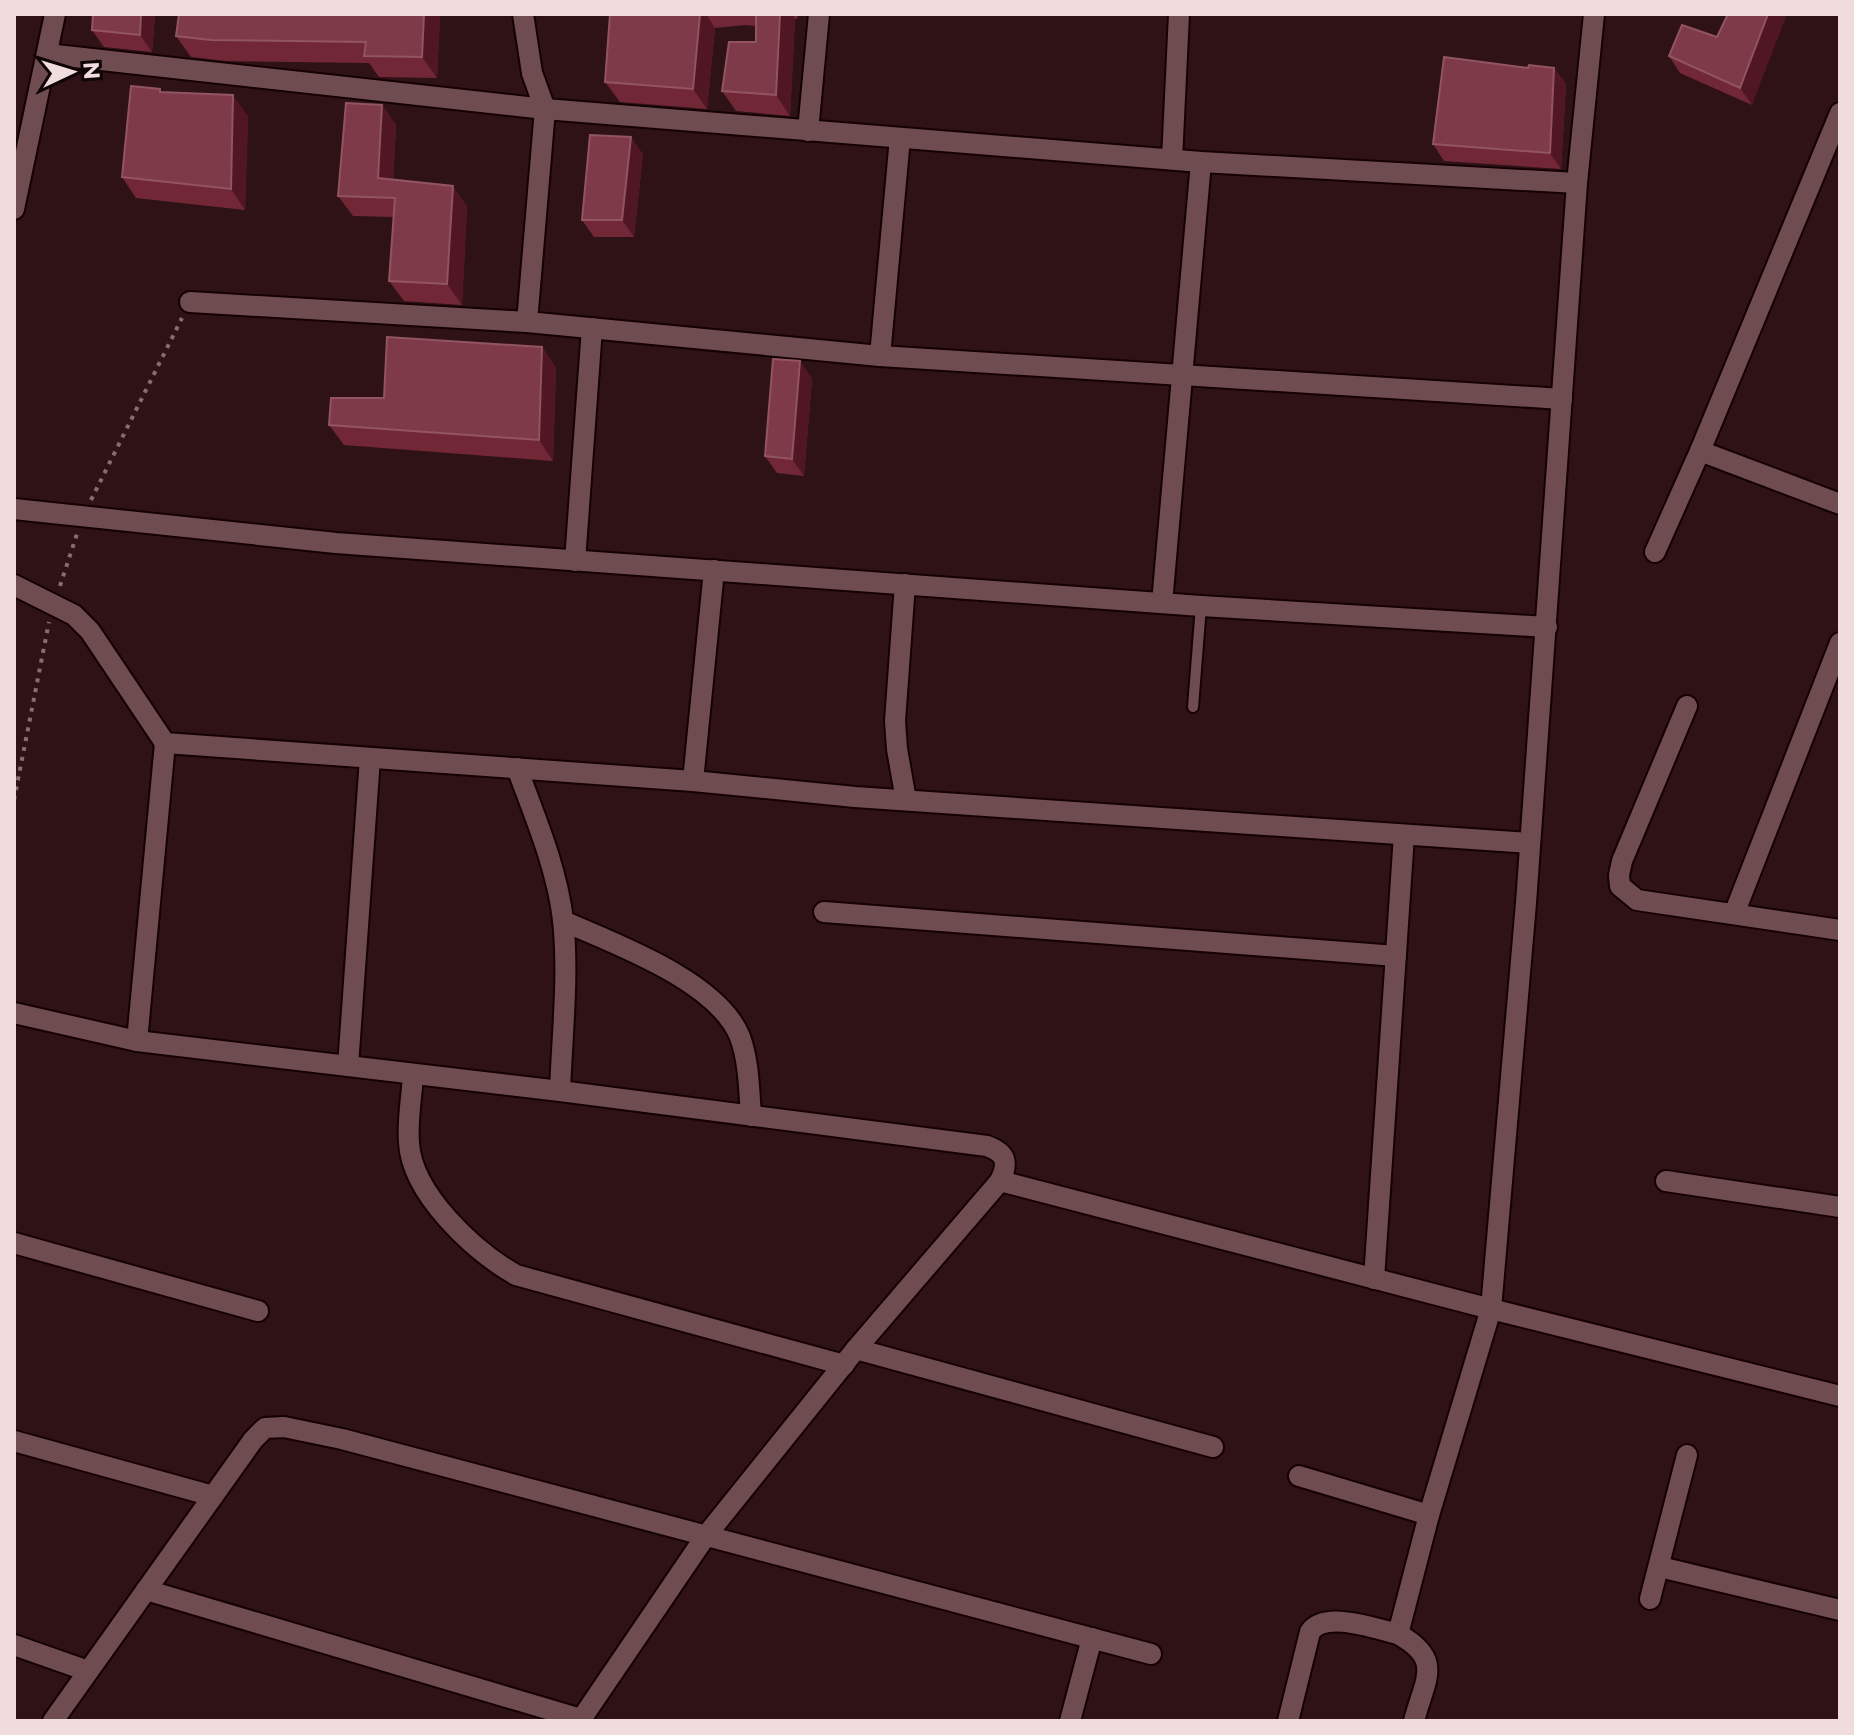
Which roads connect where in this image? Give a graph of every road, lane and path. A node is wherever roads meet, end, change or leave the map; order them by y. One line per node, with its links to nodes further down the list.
1 (55, 14): 6 (street)
2 (523, 14): 7 (street)
3 (819, 14): 9 (street)
4 (1179, 14): 11 (street)
5 (1594, 14): 13 (street)
6 (47, 54): 7 (street); 14 (street)
7 (545, 109): 9 (street); 16 (street)
8 (1840, 113): 21 (street)
9 (808, 131): 10 (street)
10 (900, 138): 11 (street); 18 (street)
11 (1172, 159): 12 (street)
12 (1201, 162): 13 (street); 19 (street)
13 (1577, 183): 20 (street)
14 (14, 209)
15 (190, 302): 16 (street); 24 (path)
16 (527, 322): 17 (street)
17 (592, 328): 18 (street); 26 (street)
18 (880, 356): 19 (street)
19 (1181, 374): 20 (street); 30 (street)
20 (1562, 399): 33 (street)
21 (1700, 451): 22 (street); 25 (street)
22 (1840, 504)
23 (14, 509): 24 (street)
24 (82, 518): 26 (street); 31 (path)
25 (1655, 552)
26 (575, 561): 27 (street)
27 (714, 570): 28 (street); 40 (street)
28 (905, 584): 30 (street); 42 (street)
29 (14, 585): 31 (street)
30 (1162, 603): 32 (street)
31 (54, 604): 37 (street); 41 (path)
32 (1201, 606): 33 (street); 36 (lane)
33 (1547, 627): 44 (street)
34 (1840, 643): 46 (street)
35 (1687, 706): 46 (street)
36 (1193, 707)
37 (165, 743): 38 (street); 51 (street)
38 (370, 758): 39 (street); 52 (street)
39 (517, 768): 40 (street); 47 (street)
40 (693, 781): 42 (street)
41 (14, 800)
42 (906, 800): 43 (street)
43 (1404, 835): 44 (street); 49 (street)
44 (1530, 843): 61 (street)
45 (824, 912): 49 (street)
46 (1734, 914): 48 (street)
47 (563, 921): 54 (street); 55 (street)
48 (1840, 930)
49 (1396, 956): 60 (street)
50 (14, 1013): 51 (street)
51 (137, 1041): 52 (street)
52 (348, 1066): 53 (street)
53 (413, 1074): 54 (street); 63 (street)
54 (560, 1091): 55 (street)
55 (751, 1116): 56 (street)
56 (1000, 1181): 60 (street); 63 (street)
57 (1666, 1181): 58 (street)
58 (1840, 1207)
59 (14, 1243): 62 (street)
60 (1374, 1279): 61 (street)
61 (1491, 1309): 64 (street); 70 (street)
62 (258, 1311)
63 (850, 1357): 66 (street); 71 (street)
64 (1840, 1396)
65 (14, 1441): 69 (street)
66 (1213, 1447)
67 (1687, 1455): 72 (street)
68 (1299, 1476): 70 (street)
69 (213, 1496): 71 (street); 73 (street)
70 (1429, 1515): 76 (street)
71 (705, 1537): 77 (street); 81 (street)
72 (1660, 1567): 74 (street); 75 (street)
73 (146, 1590): 80 (street); 81 (street)
74 (1650, 1599)
75 (1840, 1610)
76 (1398, 1634): 84 (street); 85 (street)
77 (1092, 1638): 79 (street); 83 (street)
78 (14, 1645): 80 (street)
79 (1151, 1654)
80 (88, 1671): 82 (street)
81 (580, 1720)
82 (53, 1721)
83 (1070, 1721)
84 (1288, 1721)
85 (1414, 1721)

